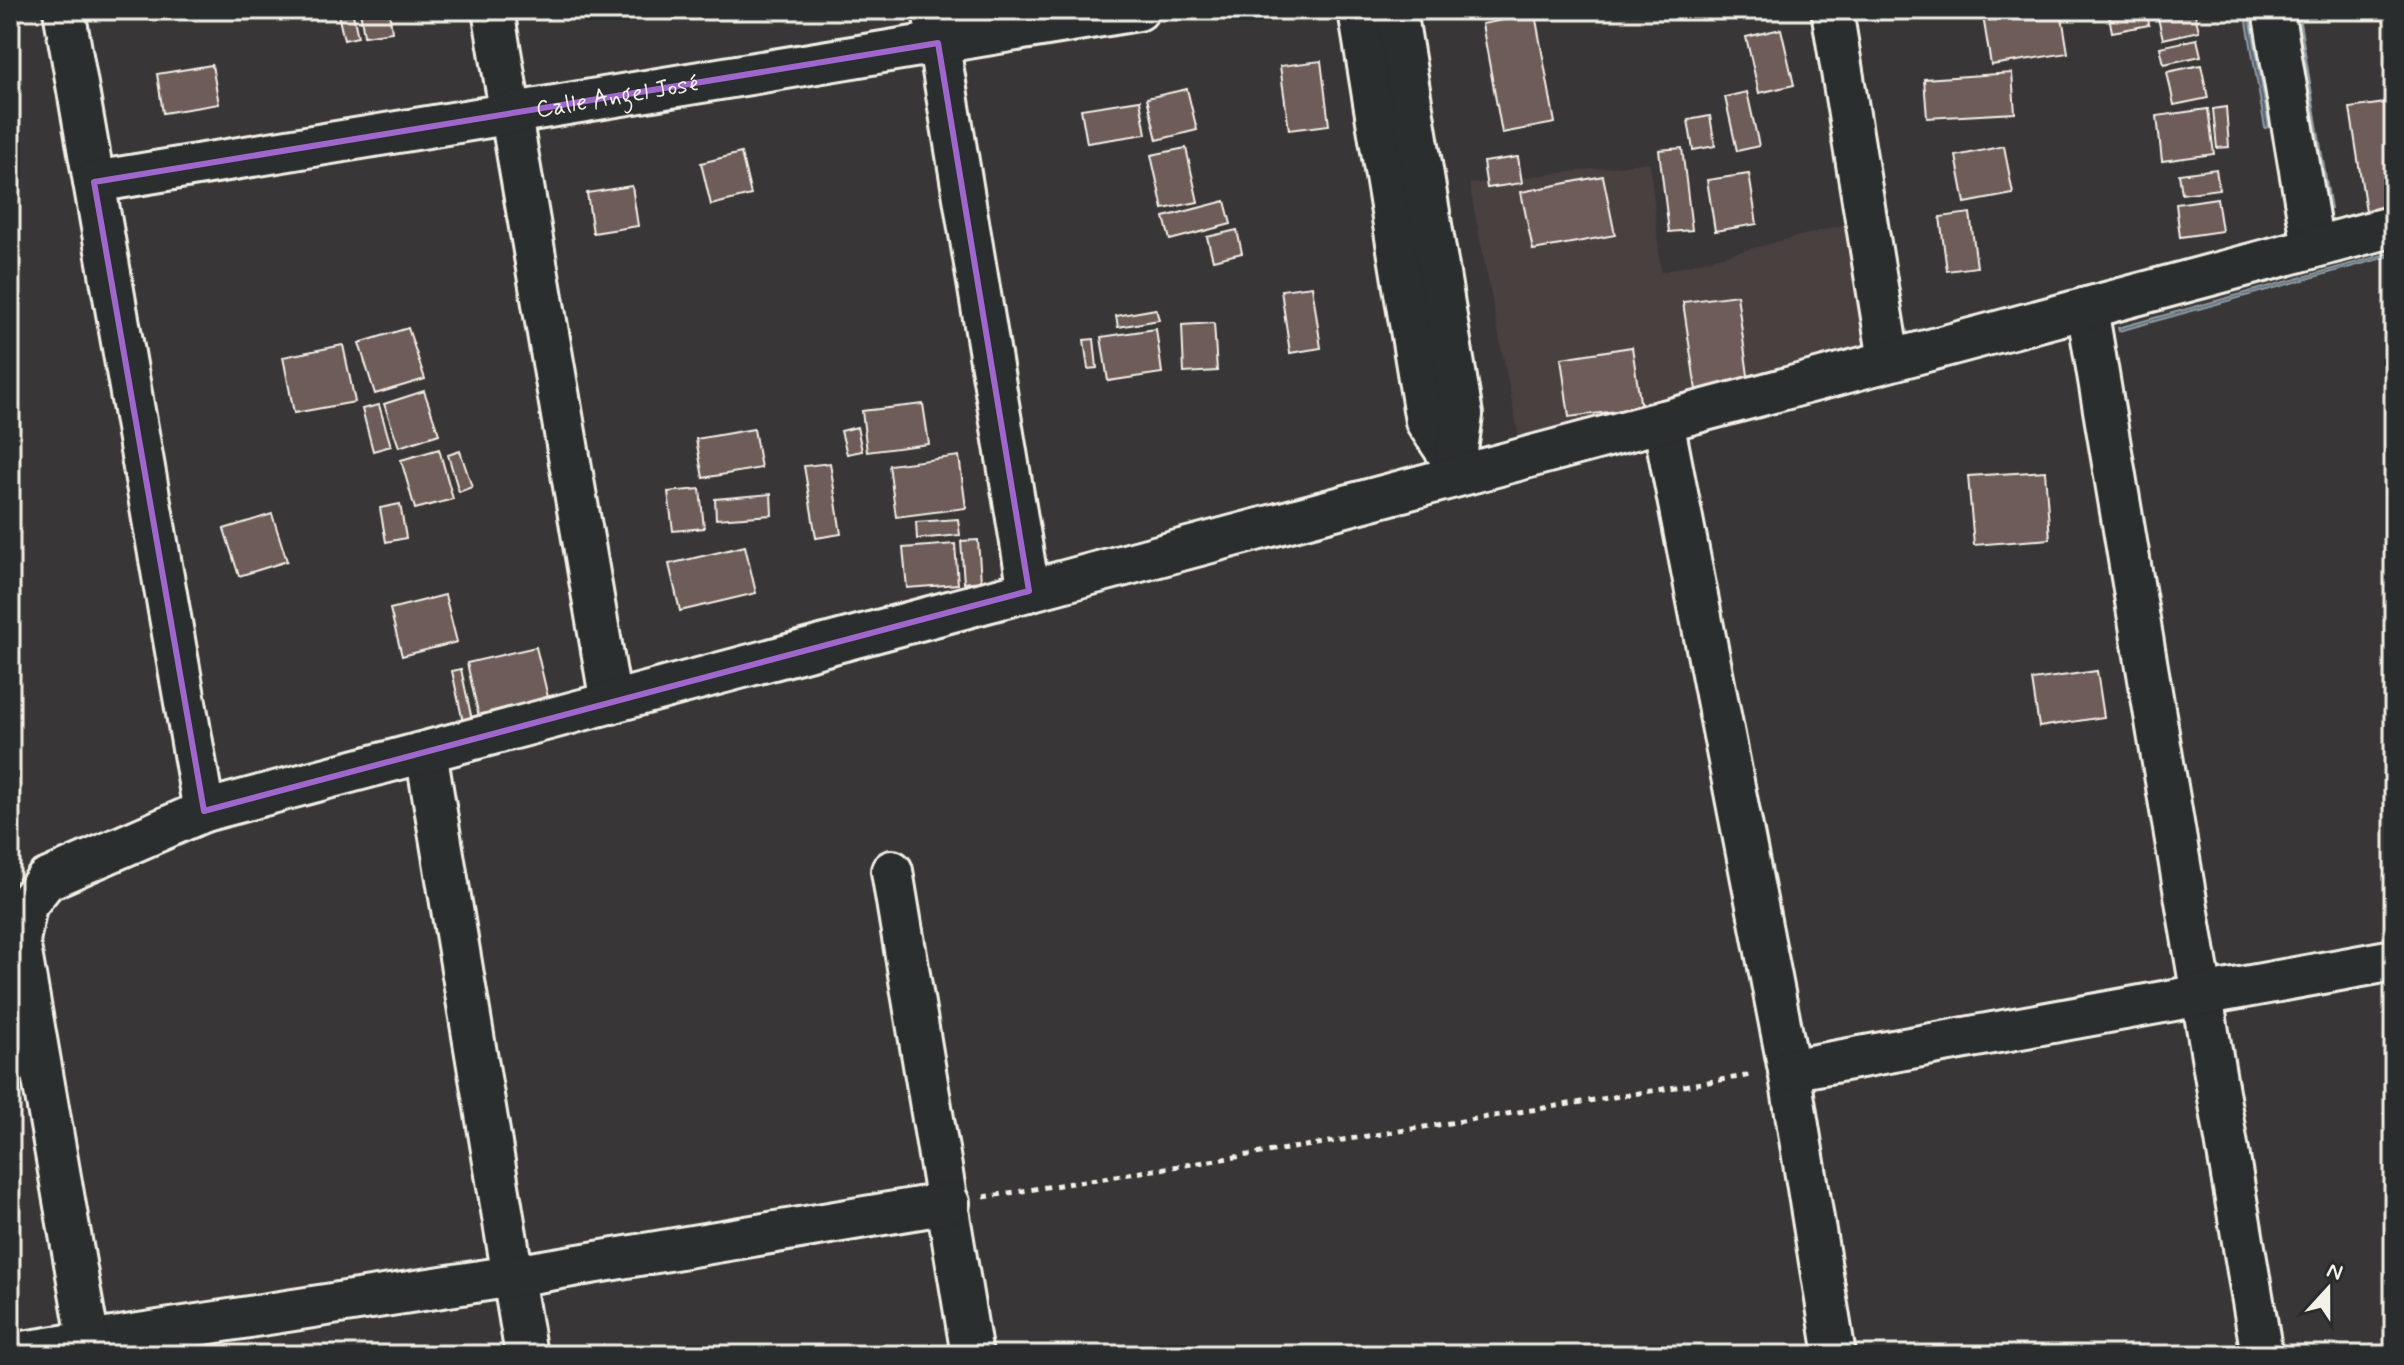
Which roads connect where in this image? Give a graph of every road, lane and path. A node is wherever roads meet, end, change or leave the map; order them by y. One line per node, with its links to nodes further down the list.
1 (64, 10): 10 (street)
2 (493, 10): 9 (street)
3 (1138, 10): 8 (street, Calle Angel José)
4 (1359, 10): 16 (street)
5 (1396, 10): 16 (street)
6 (1832, 10): 14 (street)
7 (2273, 10): 12 (street)
8 (936, 26): 9 (street, Calle Angel José); 17 (street)
9 (511, 113): 10 (street, Calle Angel José); 18 (street)
10 (94, 182): 20 (street)
11 (2394, 226): 12 (street)
12 (2313, 247): 13 (street)
13 (2087, 308): 14 (street); 23 (street)
14 (1889, 360): 15 (street)
15 (1663, 421): 16 (street); 24 (street)
16 (1455, 470): 17 (street)
17 (1029, 591): 18 (street)
18 (611, 703): 19 (street)
19 (426, 752): 20 (street); 26 (street)
20 (204, 811): 27 (street)
21 (892, 871): 25 (street)
22 (2394, 960): 23 (street)
23 (2202, 995): 24 (street); 32 (street)
24 (1789, 1070): 25 (path); 31 (street)
25 (949, 1203): 26 (street); 30 (street)
26 (513, 1276): 27 (street); 29 (street)
27 (90, 1348): 28 (street)
28 (10, 1354)
29 (526, 1355)
30 (972, 1355)
31 (1835, 1355)
32 (2262, 1355)

